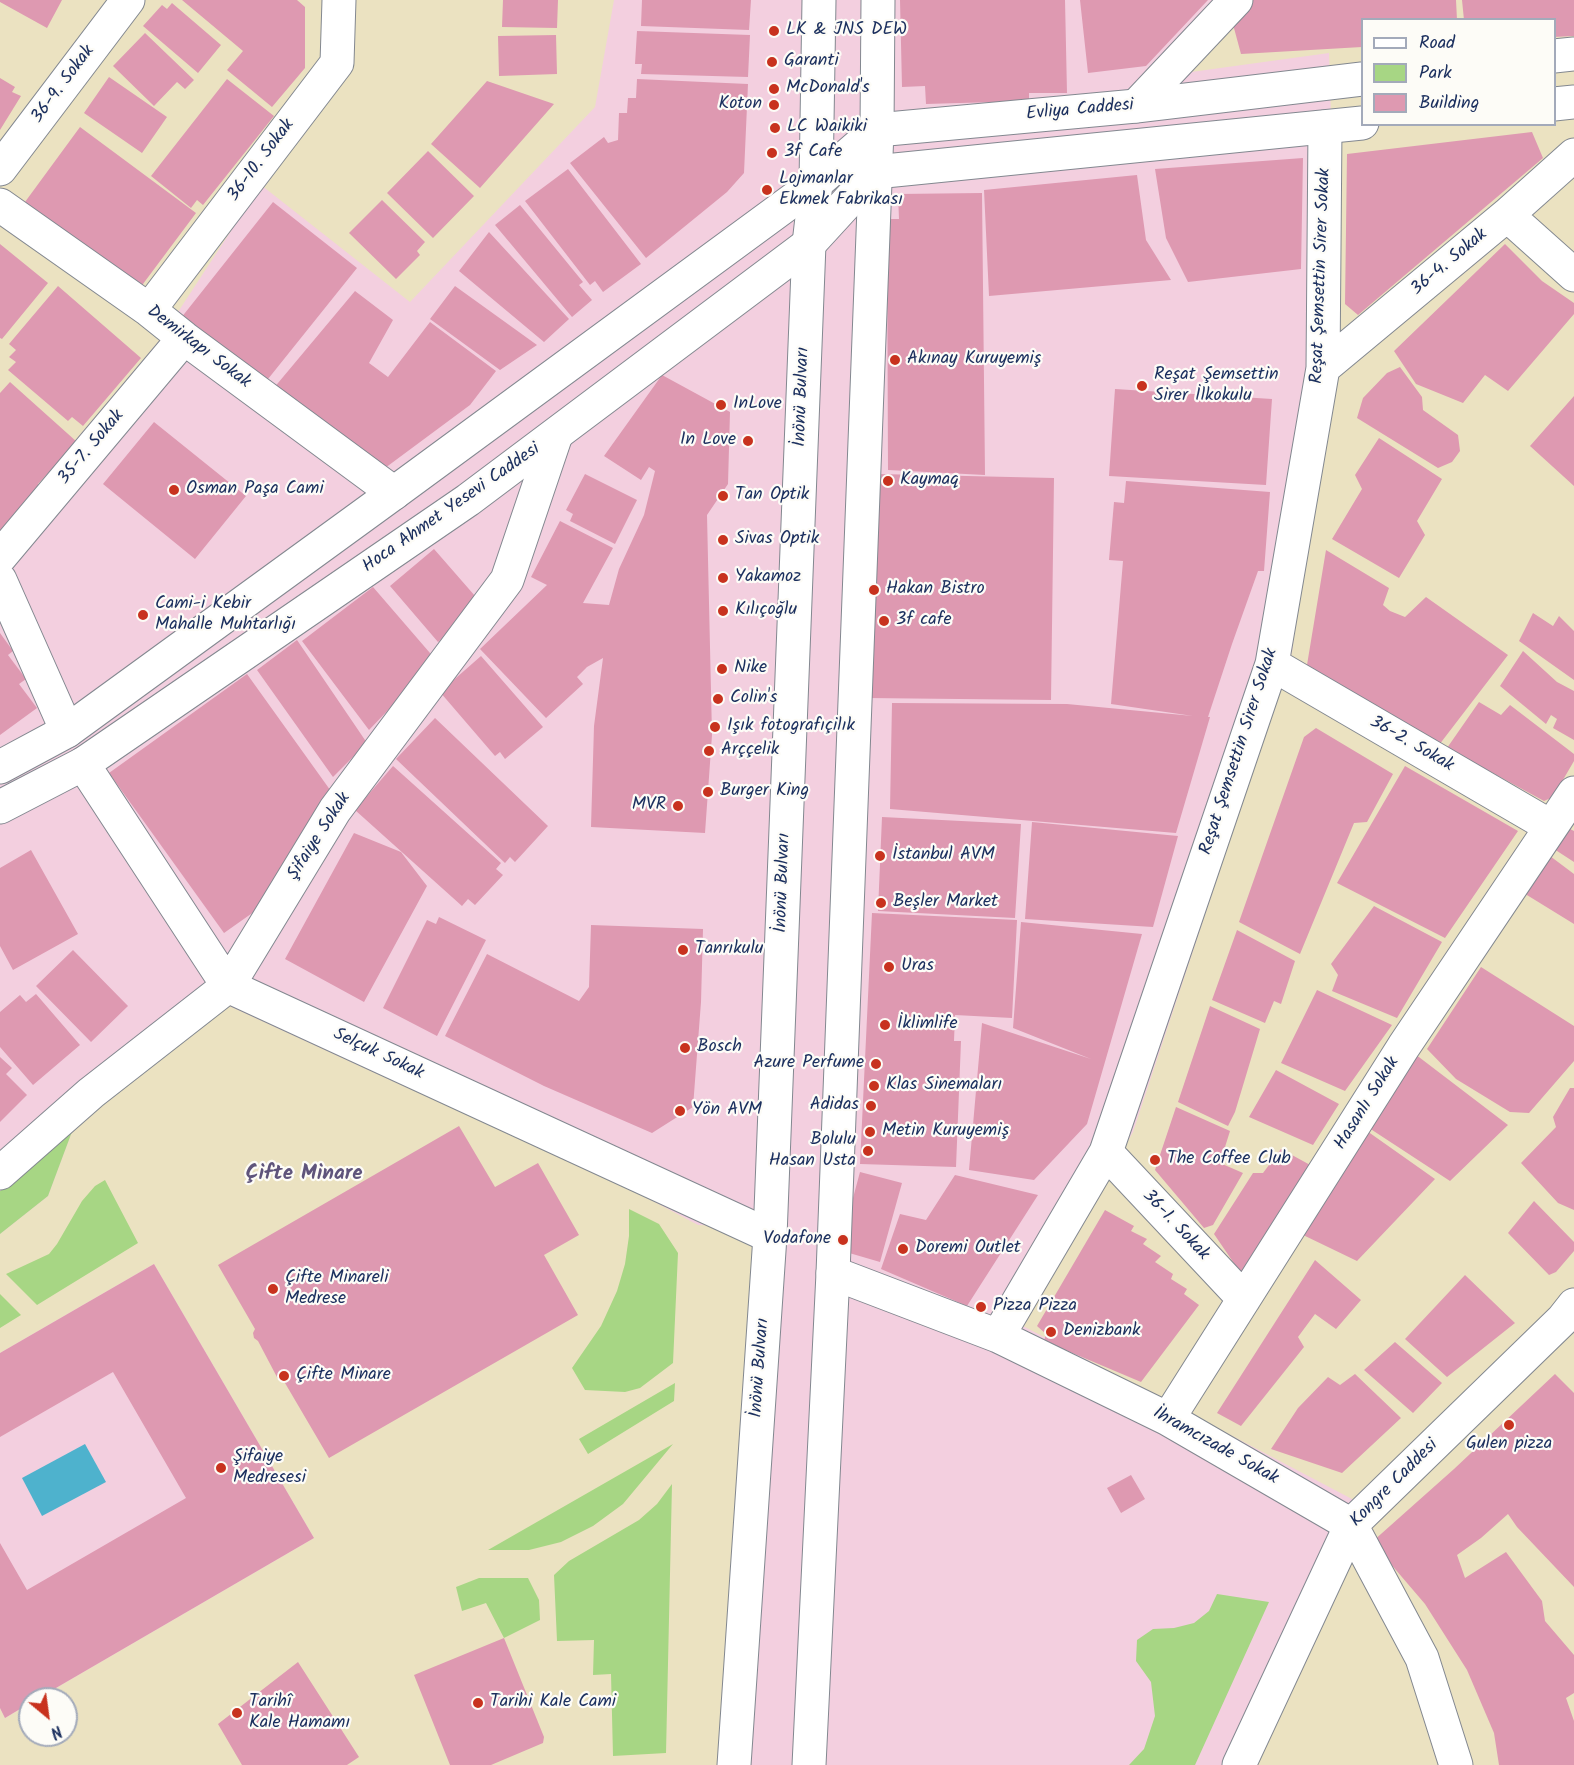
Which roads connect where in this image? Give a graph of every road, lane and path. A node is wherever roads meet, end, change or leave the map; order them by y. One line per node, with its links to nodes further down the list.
1 (128, 0): 16 (street, 36-9. Sokak)
2 (339, 0): 23 (street, 36-10. Sokak)
3 (819, 0): 18 (street, İnönü Bulvarı)
4 (878, 0): 14 (street)
5 (1236, 0): 11 (street)
6 (1574, 54): 7 (street)
7 (1556, 56)
8 (1361, 79): 11 (street, Evliya Caddesi)
9 (1574, 102): 10 (street)
10 (1556, 104)
11 (1136, 106): 14 (street, Evliya Caddesi)
12 (1361, 123): 13 (street)
13 (1325, 127): 17 (street); 25 (street, Reşat Şemsettin Sirer Sokak)
14 (877, 130): 17 (street); 18 (street)
15 (1574, 155): 20 (street, 36-4. Sokak)
16 (0, 169)
17 (875, 172): 21 (street, Hoca Ahmet Yesevi Caddesi); 41 (street)
18 (816, 183): 21 (street, İnönü Bulvarı); 27 (street)
19 (0, 205): 23 (street, Demirkapı Sokak)
20 (1508, 215): 22 (street); 25 (street, 36-4. Sokak)
21 (809, 244): 26 (street, Hoca Ahmet Yesevi Caddesi); 40 (street, İnönü Bulvarı)
22 (1574, 275)
23 (149, 310): 24 (street, Demirkapı Sokak)
24 (184, 338): 27 (street, Demirkapı Sokak); 28 (street, 35-7. Sokak)
25 (1323, 368): 30 (street, Reşat Şemsettin Sirer Sokak)
26 (556, 435): 32 (street, Hoca Ahmet Yesevi Caddesi); 37 (street, Şifaiye Sokak)
27 (394, 493): 31 (street)
28 (0, 557)
29 (0, 580): 31 (street)
30 (1272, 664): 36 (street, 36-2. Sokak); 38 (street, Reşat Şemsettin Sirer Sokak)
31 (67, 731): 33 (street)
32 (82, 764): 35 (street, Hoca Ahmet Yesevi Caddesi); 37 (street)
33 (0, 767)
34 (1574, 793): 36 (street, Hasanlı Sokak)
35 (0, 807)
36 (1550, 826): 42 (street, Hasanlı Sokak)
37 (228, 986): 39 (street, Şifaiye Sokak); 40 (street, Selçuk Sokak)
38 (1106, 1152): 42 (street, 36-1. Sokak); 44 (street, Reşat Şemsettin Sirer Sokak)
39 (0, 1173)
40 (770, 1236): 47 (street, İnönü Bulvarı)
41 (833, 1273): 44 (street, İhramcızade Sokak); 48 (street)
42 (1244, 1299): 45 (street, Hasanlı Sokak)
43 (1570, 1318): 46 (street, Kongre Caddesi)
44 (998, 1336): 45 (street, İhramcızade Sokak)
45 (1168, 1419): 46 (street, İhramcızade Sokak)
46 (1351, 1525): 49 (street, Kongre Caddesi); 50 (street)
47 (734, 1765)
48 (809, 1765)
49 (1239, 1765)
50 (1456, 1765)

